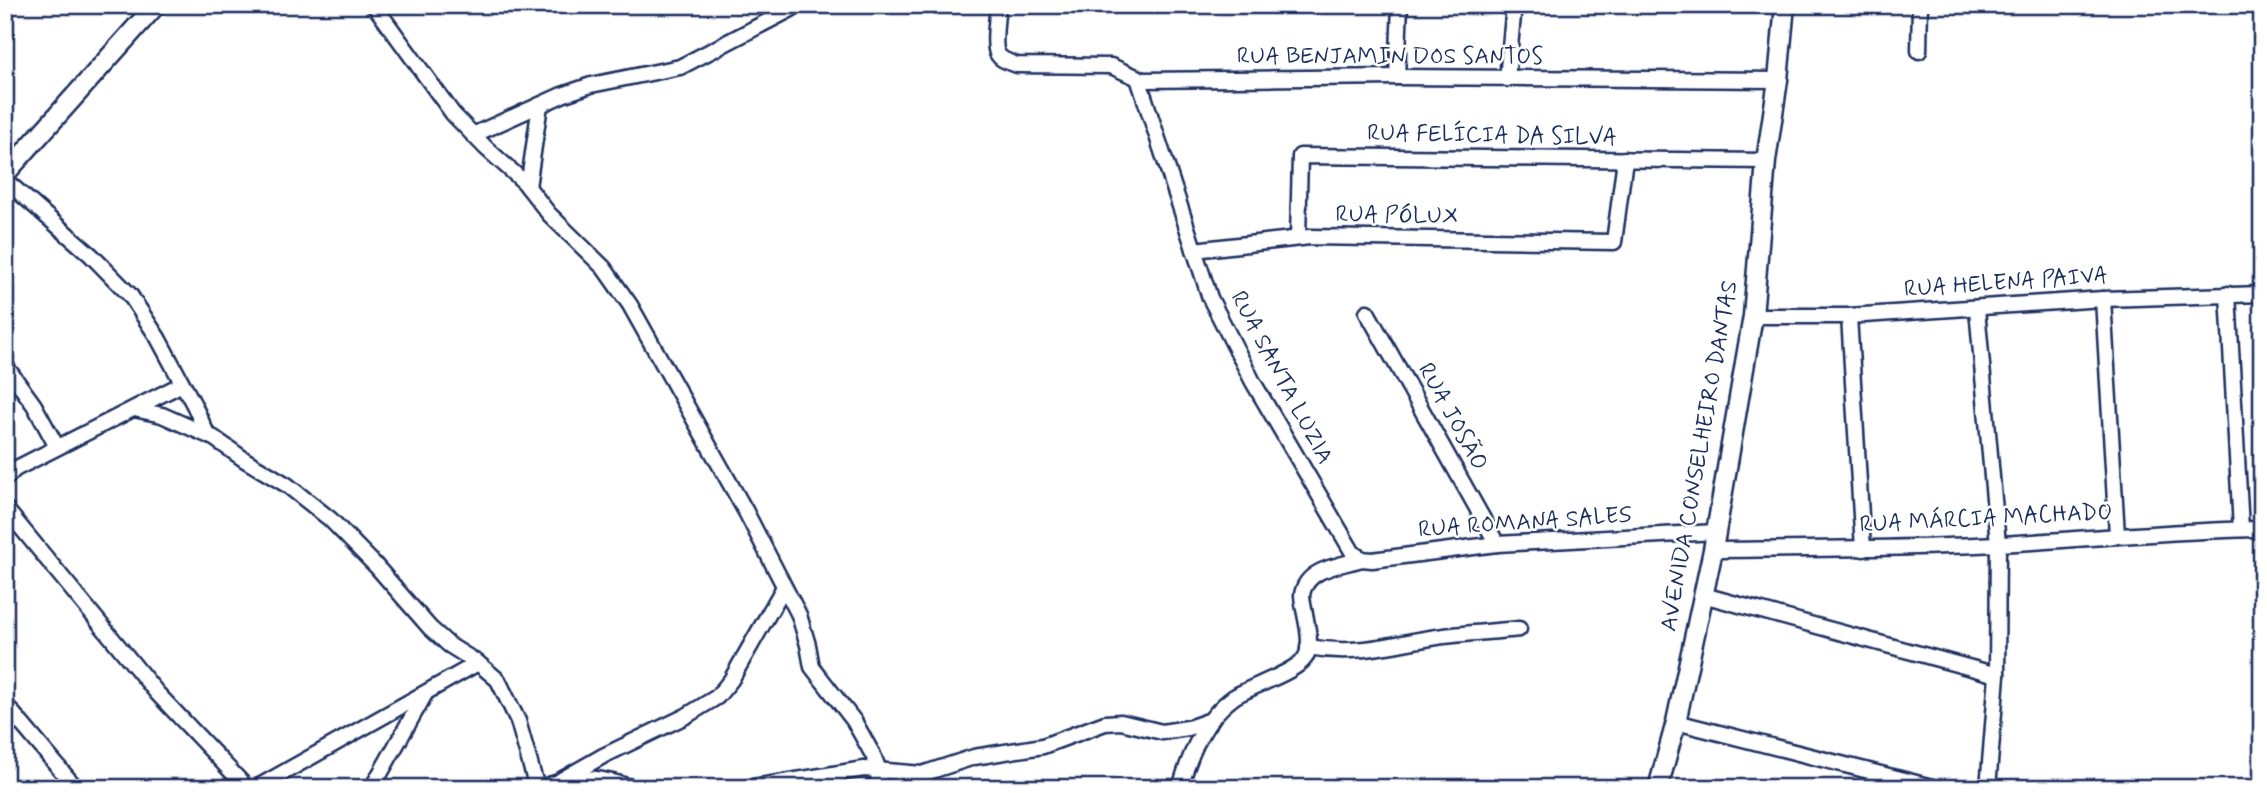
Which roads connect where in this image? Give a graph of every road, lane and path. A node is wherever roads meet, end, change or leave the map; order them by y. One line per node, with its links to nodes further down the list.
1 (156, 5): 18 (street)
2 (374, 5): 15 (street)
3 (799, 5): 14 (street)
4 (998, 5): 11 (street, RUA BENJAMIN DOS SANTOS)
5 (1400, 5): 10 (street)
6 (1514, 5): 12 (street)
7 (1785, 5): 13 (street, AVENIDA CONSELHEIRO DANTAS)
8 (1920, 5): 9 (street)
9 (1919, 51)
10 (1397, 76): 11 (street, RUA BENJAMIN DOS SANTOS); 12 (street, RUA BENJAMIN DOS SANTOS)
11 (1138, 78): 22 (street, RUA SANTA LUZIA)
12 (1507, 79): 13 (street, RUA BENJAMIN DOS SANTOS)
13 (1779, 80): 17 (street, AVENIDA CONSELHEIRO DANTAS)
14 (540, 105): 15 (street); 20 (street)
15 (473, 135): 20 (street)
16 (1625, 159): 17 (street, RUA FELÍCIA DA SILVA); 21 (street, RUA PÓLUX); 21 (street, RUA FELÍCIA DA SILVA)
17 (1766, 161): 28 (street, AVENIDA CONSELHEIRO DANTAS)
18 (5, 174)
19 (5, 180): 31 (street)
20 (528, 187): 45 (street)
21 (1298, 238): 22 (street, RUA PÓLUX)
22 (1194, 250): 44 (street, RUA SANTA LUZIA)
23 (2228, 294): 24 (street, RUA HELENA PAIVA); 25 (street, RUA HELENA PAIVA); 37 (street)
24 (2262, 294)
25 (2103, 299): 26 (street, RUA HELENA PAIVA); 39 (street)
26 (1977, 309): 29 (street, RUA HELENA PAIVA); 42 (street)
27 (1367, 312): 41 (street, RUA JOSÃO)
28 (1752, 316): 29 (street, RUA HELENA PAIVA); 40 (street, AVENIDA CONSELHEIRO DANTAS)
29 (1849, 316): 43 (street)
30 (5, 365): 34 (street)
31 (182, 383): 32 (street); 33 (street)
32 (134, 409): 33 (street); 34 (street)
33 (207, 434): 49 (street)
34 (57, 447): 35 (street)
35 (5, 479)
36 (5, 508): 58 (street)
37 (2241, 529): 38 (street, RUA MÁRCIA MACHADO); 39 (street, RUA MÁRCIA MACHADO)
38 (2262, 529)
39 (2117, 535): 42 (street, RUA MÁRCIA MACHADO)
40 (1715, 541): 41 (street, RUA ROMANA SALES); 43 (street, RUA MÁRCIA MACHADO); 46 (street, AVENIDA CONSELHEIRO DANTAS)
41 (1497, 544): 44 (street, RUA ROMANA SALES)
42 (1998, 544): 43 (street, RUA MÁRCIA MACHADO); 50 (street)
43 (1863, 549)
44 (1362, 559): 48 (street, RUA ROMANA SALES)
45 (785, 587): 55 (street); 56 (street)
46 (1703, 595): 50 (street); 54 (street, AVENIDA CONSELHEIRO DANTAS)
47 (1519, 629): 48 (street)
48 (1308, 647): 53 (street)
49 (478, 663): 51 (street); 61 (street)
50 (1997, 675): 68 (street)
51 (425, 694): 59 (street); 60 (street)
52 (5, 704): 57 (street)
53 (1211, 720): 55 (street); 65 (street)
54 (1675, 722): 66 (street, AVENIDA CONSELHEIRO DANTAS); 67 (street)
55 (878, 769): 63 (street); 64 (street)
56 (561, 780): 61 (street); 62 (street)
57 (76, 788)
58 (247, 788)
59 (256, 788)
60 (372, 788)
61 (538, 788)
62 (634, 788)
63 (747, 788)
64 (876, 788)
65 (1180, 788)
66 (1658, 788)
67 (1936, 788)
68 (1988, 788)

